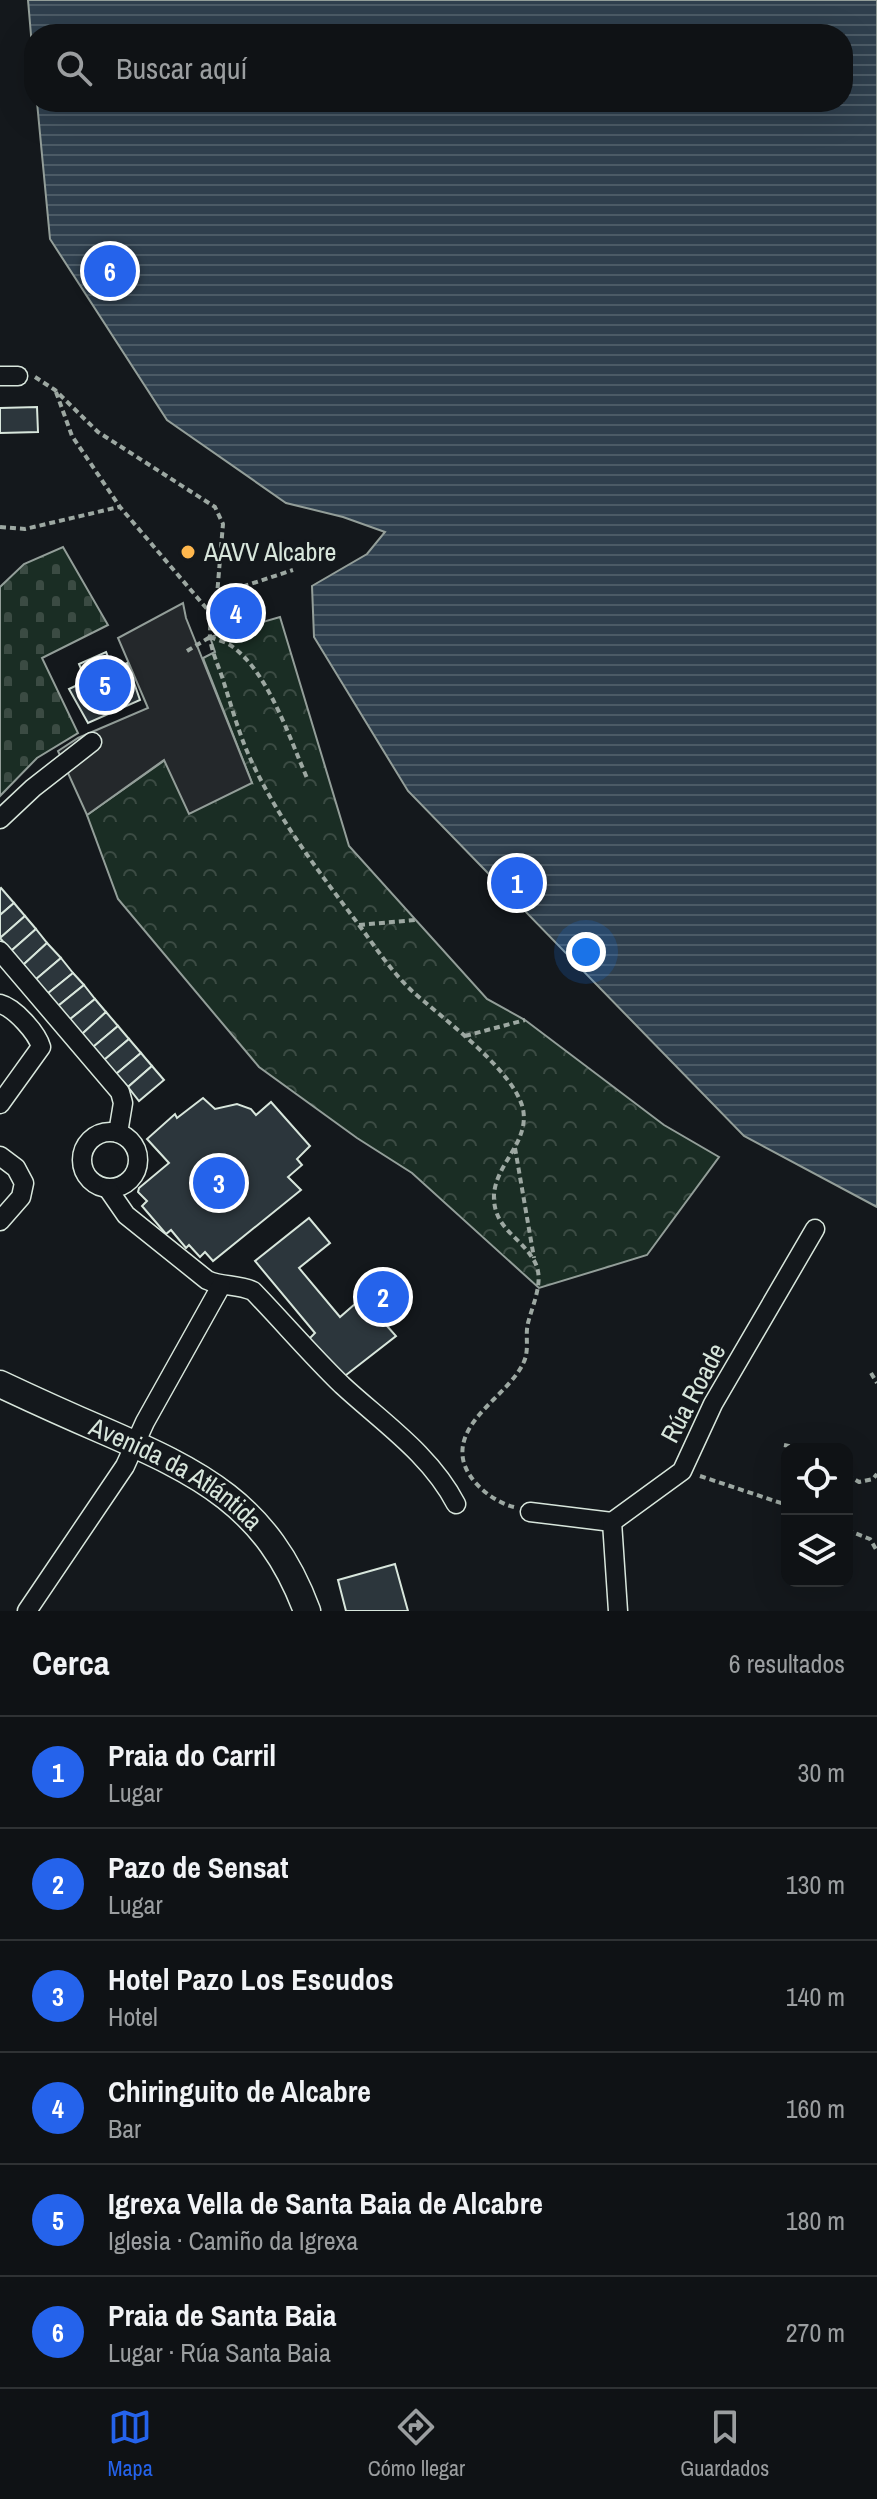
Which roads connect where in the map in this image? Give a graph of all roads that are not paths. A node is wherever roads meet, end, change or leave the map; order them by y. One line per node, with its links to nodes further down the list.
1 (92, 742): 2 (street)
2 (0, 819)
3 (0, 951): 6 (street)
4 (0, 1004): 5 (street)
5 (0, 1104)
6 (118, 1133): 8 (street); 8 (street)
7 (0, 1156): 9 (street)
8 (108, 1189): 11 (street)
9 (0, 1221)
10 (815, 1229): 16 (street, Rúa Roade)
11 (221, 1286): 13 (street); 14 (street)
12 (0, 1384): 13 (street, Avenida da Atlántida)
13 (134, 1444): 17 (street); 18 (street, Avenida da Atlántida)
14 (456, 1504)
15 (530, 1512): 16 (street)
16 (612, 1522): 19 (street)
17 (27, 1611)
18 (307, 1611)
19 (618, 1611)

